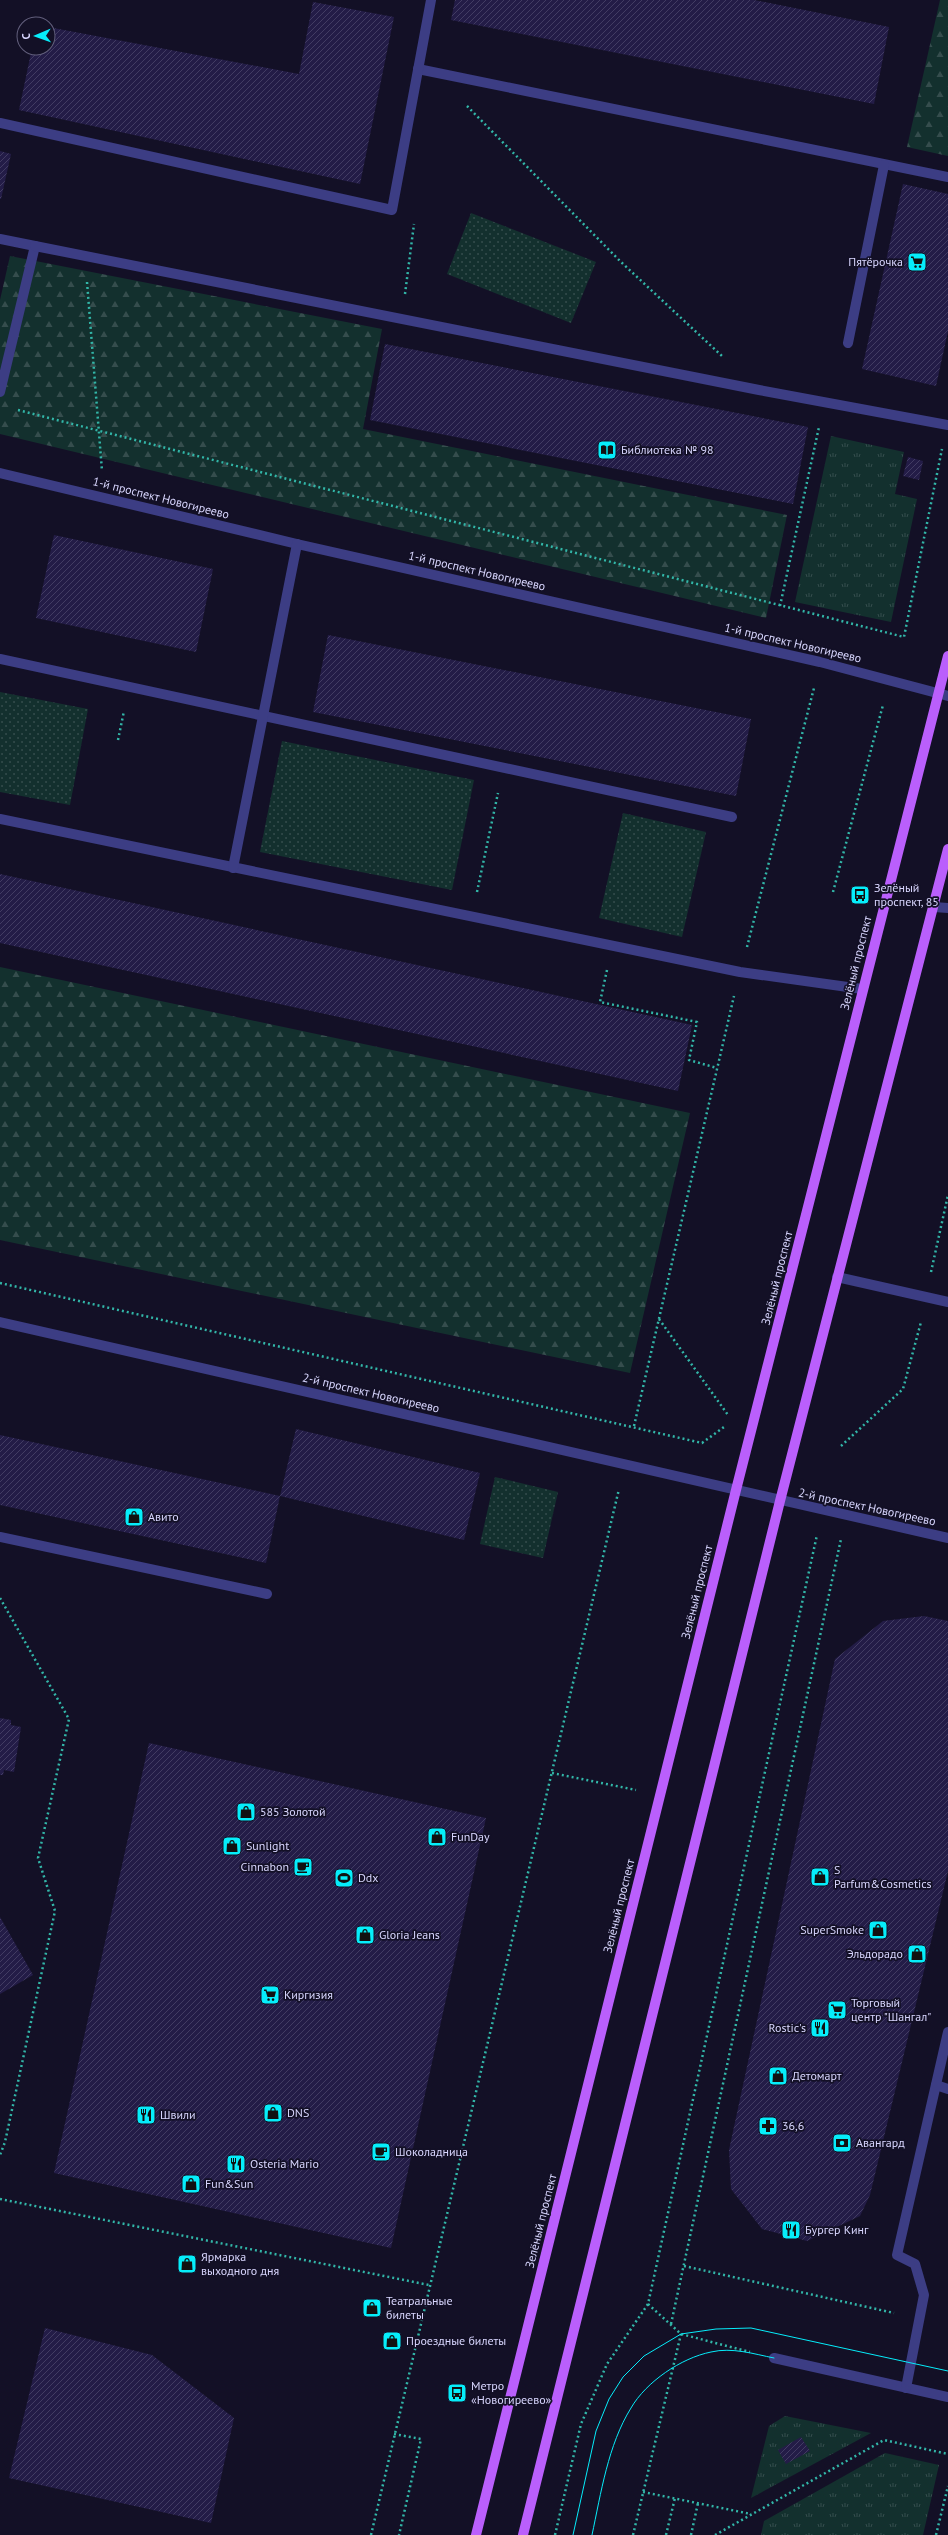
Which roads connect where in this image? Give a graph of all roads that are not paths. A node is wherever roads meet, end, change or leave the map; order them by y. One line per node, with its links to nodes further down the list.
1 (431, 0): 2 (street)
2 (418, 70): 3 (street); 4 (street)
3 (0, 123)
4 (884, 165): 5 (street); 8 (street)
5 (948, 177)
6 (0, 239): 7 (street)
7 (35, 246): 9 (street); 10 (street)
8 (848, 343)
9 (0, 392)
10 (947, 425)
11 (0, 473): 12 (street, 1-й проспект Новогиреево)
12 (297, 544): 15 (street, 1-й проспект Новогиреево); 16 (street)
13 (948, 656): 15 (main road, Зелёный проспект)
14 (0, 659): 16 (street)
15 (943, 694): 23 (main road, Зелёный проспект)
16 (262, 716): 17 (street); 20 (street)
17 (732, 817)
18 (0, 819): 20 (street)
19 (948, 849): 21 (main road)
20 (233, 868): 23 (street)
21 (934, 907): 22 (street); 24 (main road)
22 (948, 908)
23 (862, 989): 27 (main road, Зелёный проспект)
24 (837, 1277): 25 (street); 28 (main road)
25 (948, 1302)
26 (0, 1322): 27 (street, 2-й проспект Новогиреево)
27 (736, 1490): 28 (street, 2-й проспект Новогиреево); 38 (main road, Зелёный проспект)
28 (780, 1501): 30 (street, 2-й проспект Новогиреево); 39 (main road)
29 (0, 1537): 31 (street)
30 (948, 1538)
31 (267, 1594)
32 (948, 2032): 33 (street)
33 (936, 2085): 34 (street); 36 (street)
34 (948, 2089)
35 (774, 2358): 36 (street)
36 (906, 2388): 37 (street)
37 (948, 2397)
38 (476, 2535)
39 (523, 2535)

